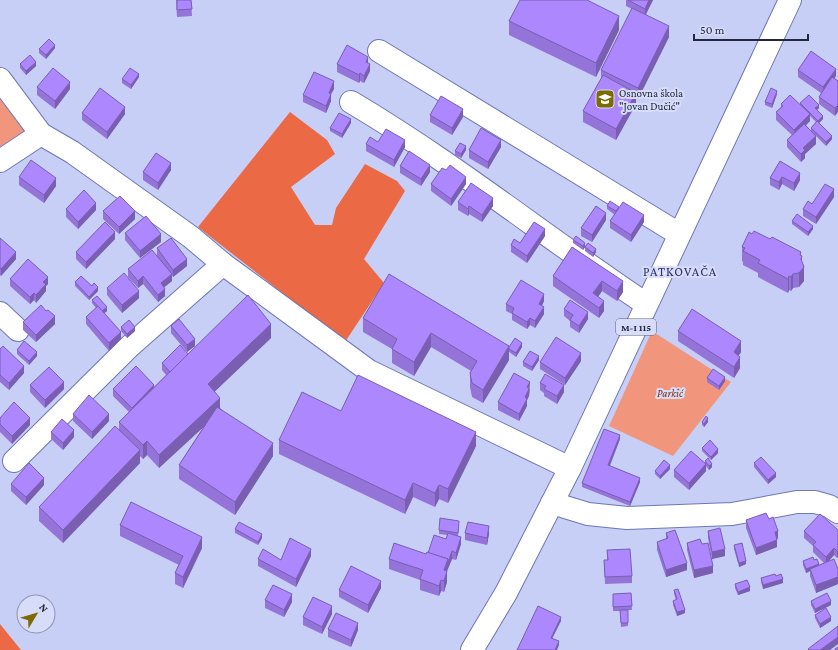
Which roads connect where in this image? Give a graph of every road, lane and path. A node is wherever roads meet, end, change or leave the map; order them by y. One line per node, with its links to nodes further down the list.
1 (790, 0): 7 (street, M-I 115)
2 (379, 51): 7 (street)
3 (0, 79): 5 (street)
4 (351, 102): 9 (street)
5 (41, 134): 6 (street); 8 (street)
6 (0, 161)
7 (679, 234): 9 (street, M-I 115)
8 (223, 264): 12 (street); 13 (street)
9 (646, 304): 13 (street, M-I 115)
10 (0, 313): 11 (street)
11 (18, 330)
12 (14, 461)
13 (570, 468): 14 (street, M-I 115)
14 (552, 503): 15 (street); 16 (street, M-I 115)
15 (838, 512)
16 (472, 650)

